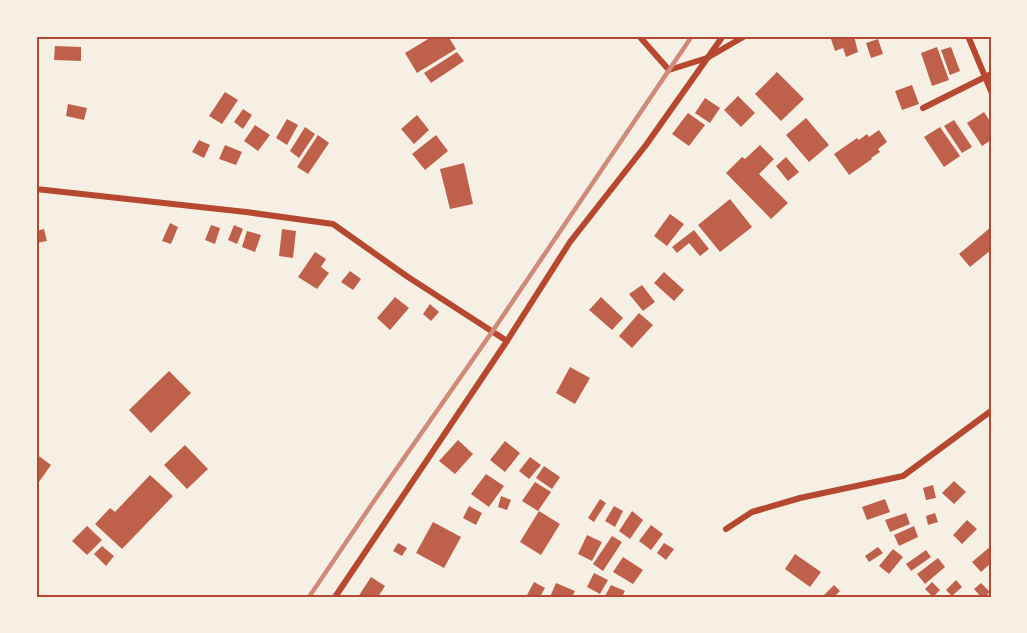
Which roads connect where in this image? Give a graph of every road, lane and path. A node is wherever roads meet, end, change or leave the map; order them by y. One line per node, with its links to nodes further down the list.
1 (639, 36): 5 (street)
2 (723, 36): 5 (street)
3 (745, 36): 5 (street)
4 (968, 36): 6 (street)
5 (707, 58): 10 (street)
6 (988, 76): 7 (street); 8 (street)
7 (991, 91)
8 (924, 108)
9 (36, 189): 10 (street)
10 (507, 341): 13 (street)
11 (991, 411): 12 (street)
12 (726, 529)
13 (334, 597)

